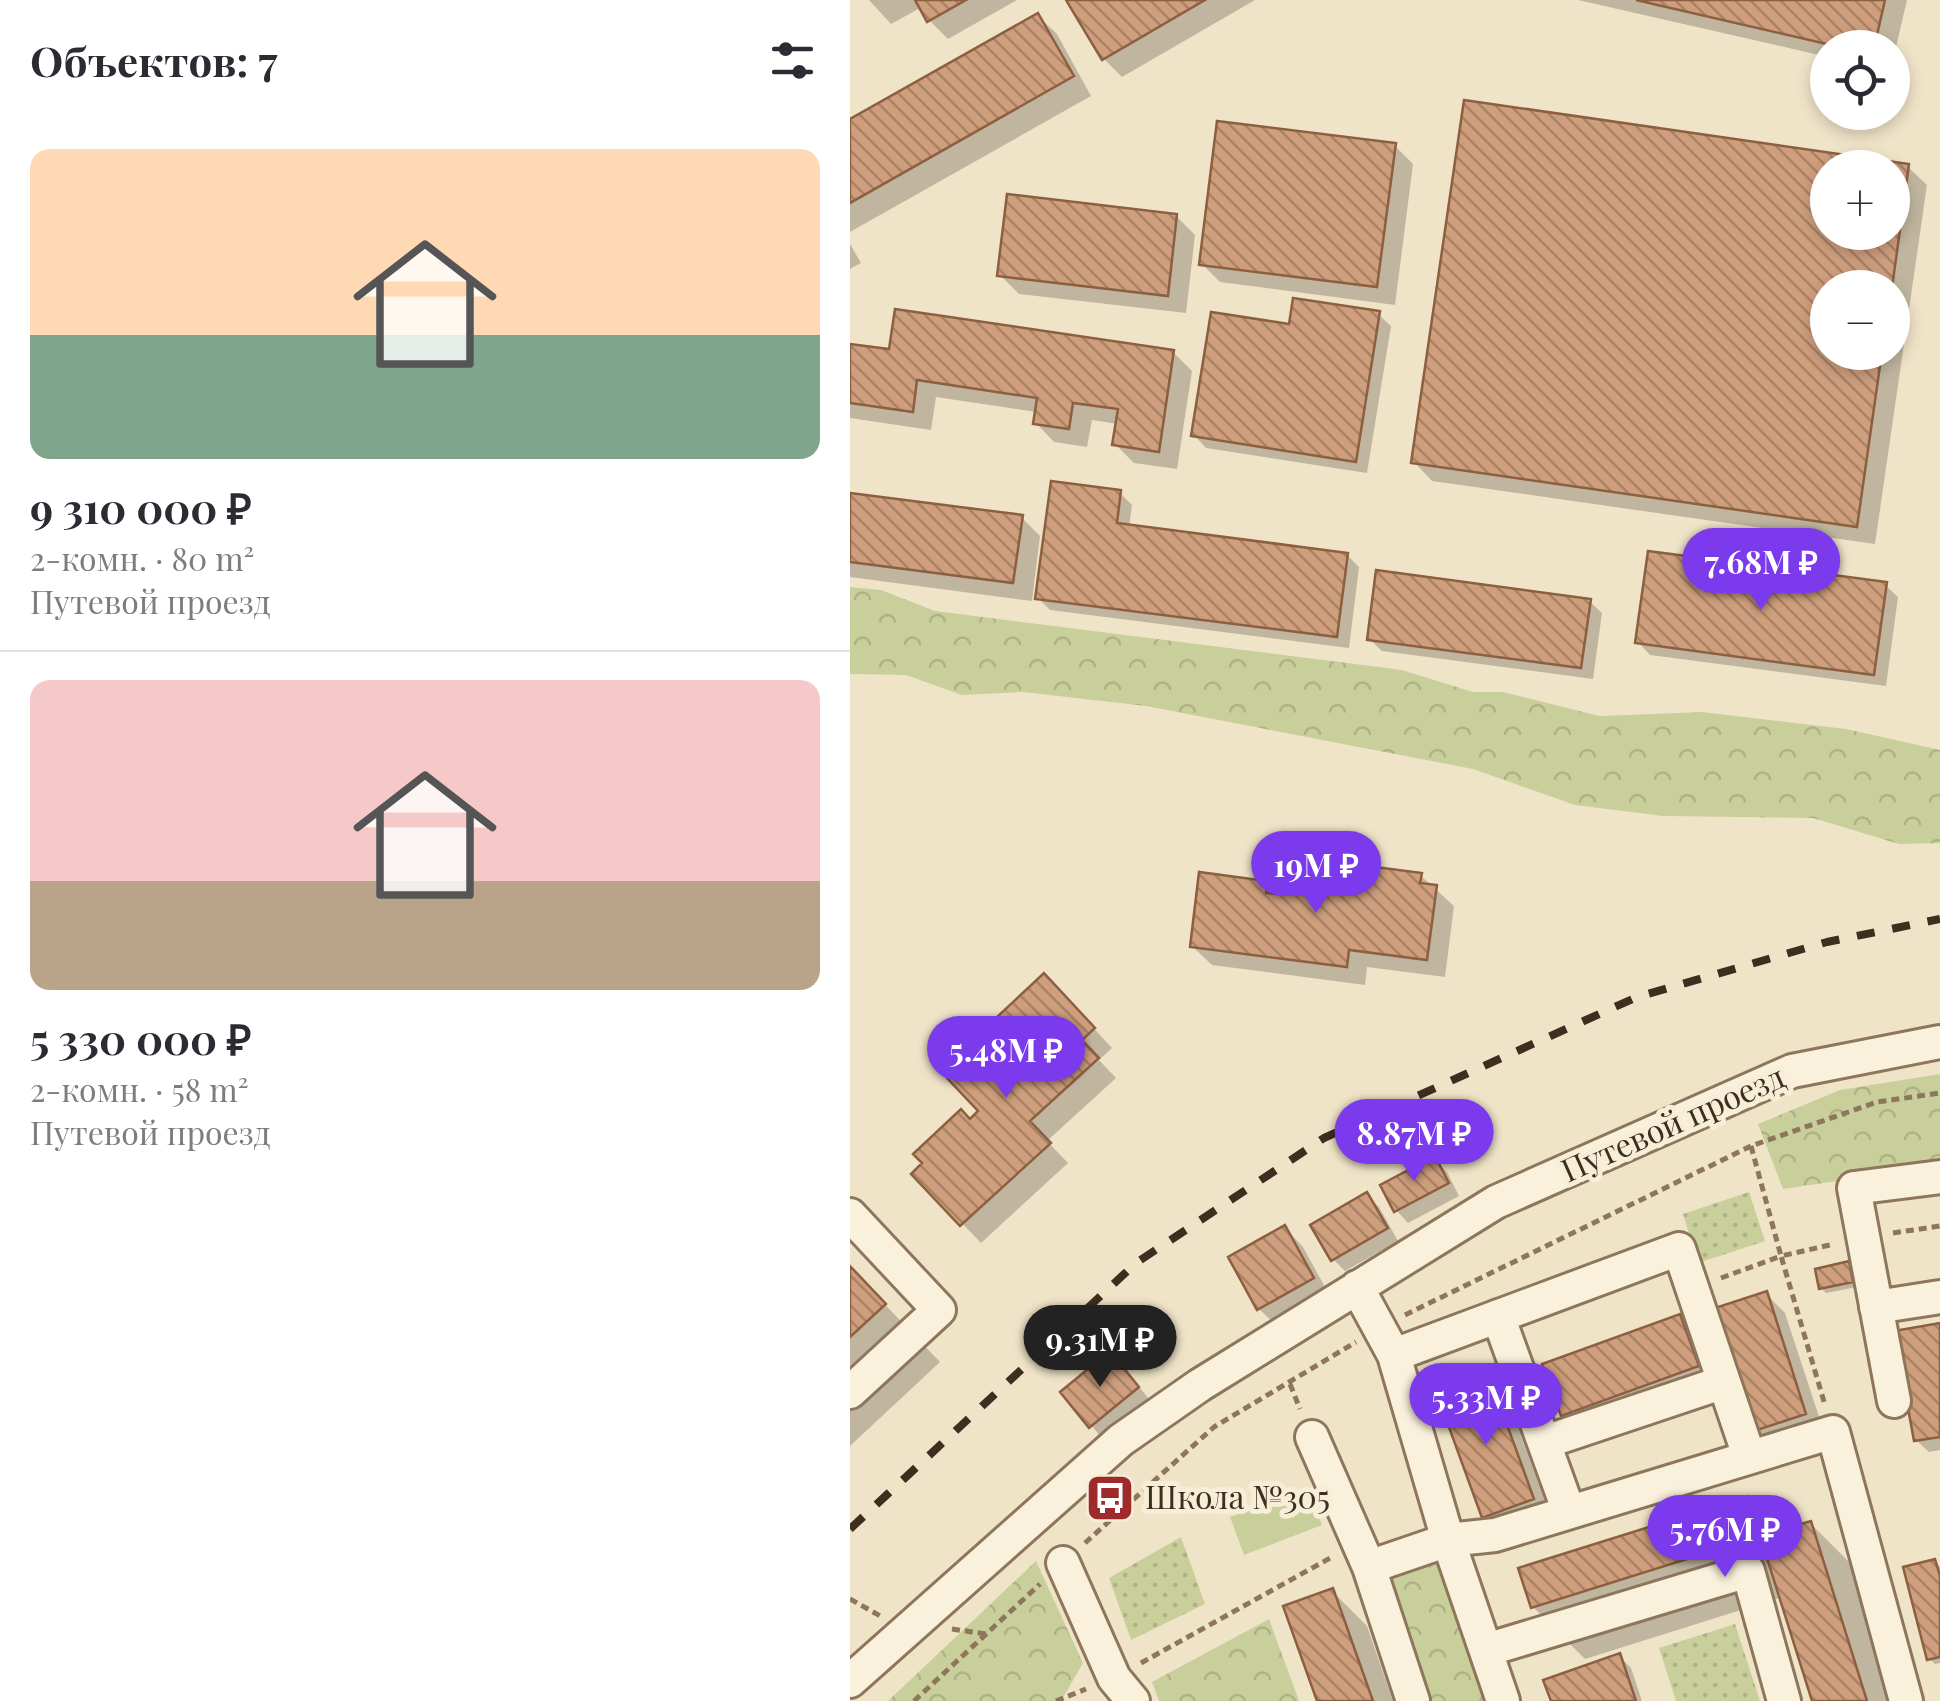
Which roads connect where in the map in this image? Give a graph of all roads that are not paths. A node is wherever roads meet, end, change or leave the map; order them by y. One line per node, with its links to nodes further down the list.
1 (1940, 1042): 4 (street, Путевой проезд)
2 (1940, 1178): 6 (street)
3 (850, 1215): 10 (street)
4 (1357, 1286): 8 (street); 20 (street, Путевой проезд)
5 (1940, 1297): 6 (street)
6 (1876, 1308): 11 (street)
7 (1498, 1316): 8 (street); 9 (street); 13 (street)
8 (1394, 1355): 16 (street)
9 (1724, 1382): 13 (street); 14 (street)
10 (850, 1392)
11 (1894, 1402)
12 (1312, 1437): 17 (street)
13 (1545, 1442): 15 (street)
14 (1749, 1456): 15 (street); 25 (street)
15 (1569, 1512): 16 (street)
16 (1448, 1540): 17 (street); 19 (street)
17 (1364, 1555): 22 (street)
18 (1063, 1563): 21 (street)
19 (1486, 1650): 23 (street); 24 (street)
20 (850, 1682)
21 (1124, 1689)
22 (1413, 1701)
23 (1503, 1701)
24 (1784, 1701)
25 (1906, 1701)

